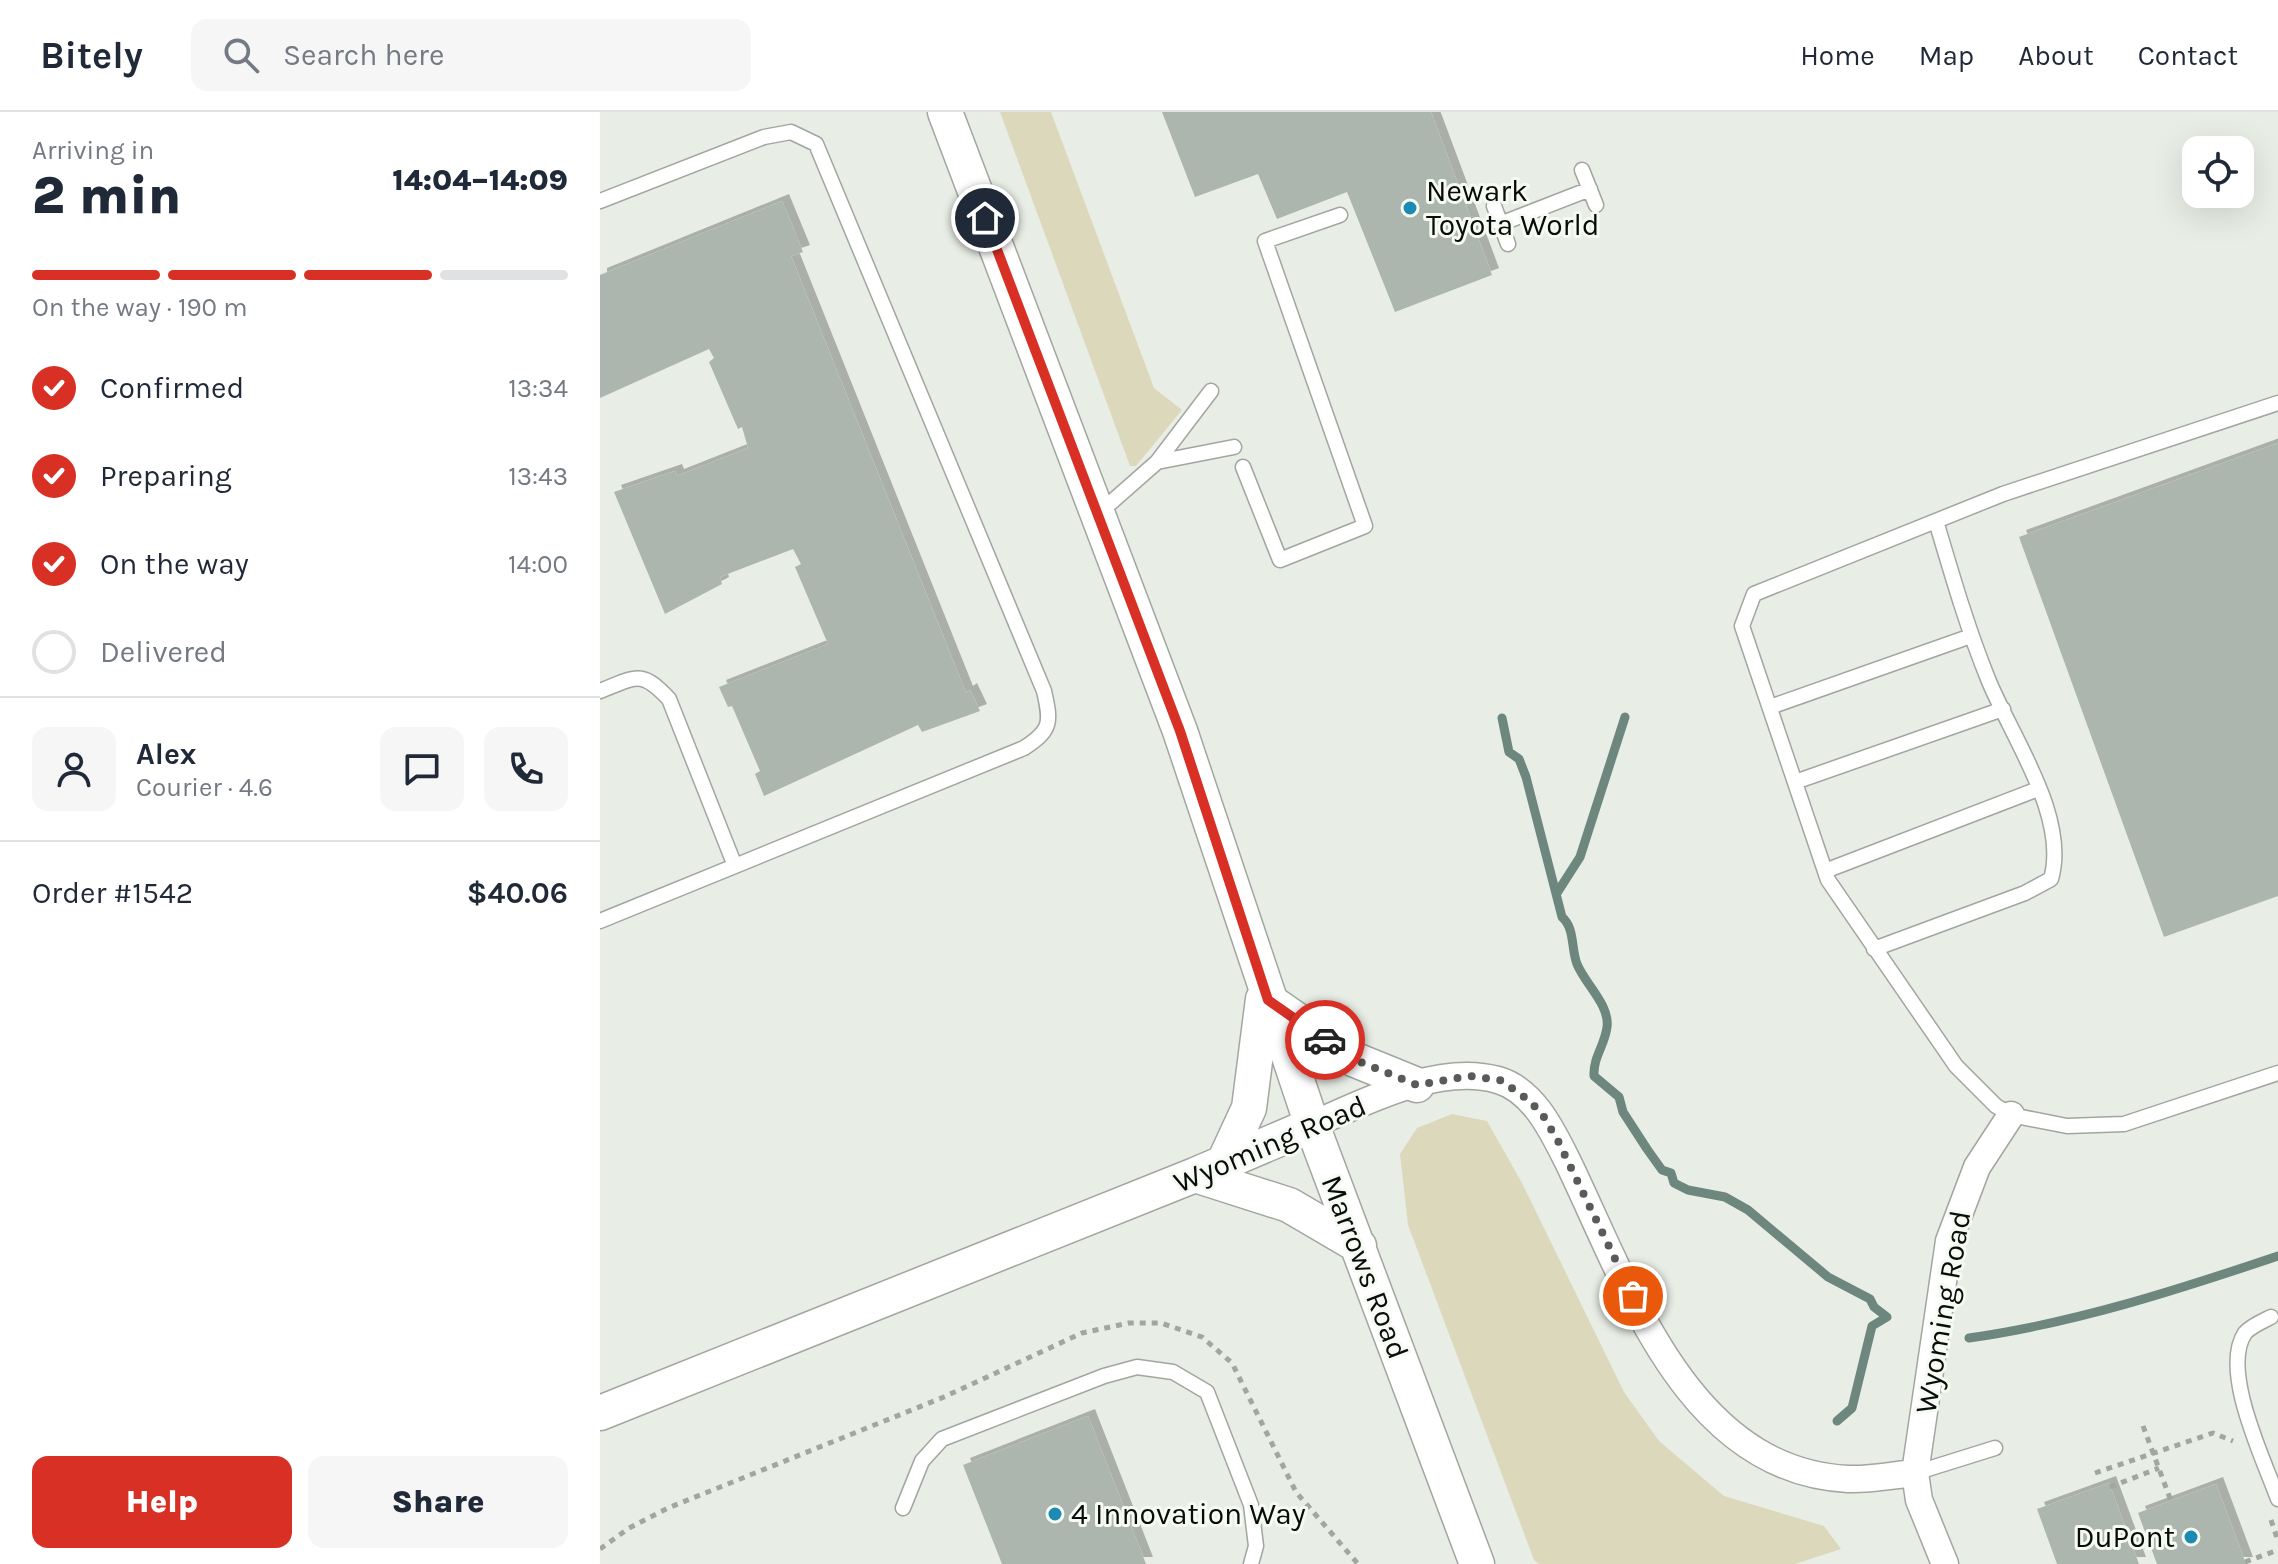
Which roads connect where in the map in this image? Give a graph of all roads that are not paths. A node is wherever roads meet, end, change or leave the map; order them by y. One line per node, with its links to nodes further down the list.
1 (945, 118): 15 (street, Marrows Road)
2 (1582, 170): 3 (lane)
3 (1590, 189): 5 (lane); 8 (lane)
4 (600, 201): 23 (lane)
5 (1596, 205)
6 (1494, 206): 8 (lane)
7 (1340, 215): 14 (lane)
8 (1500, 224): 9 (lane)
9 (1508, 244)
10 (1211, 391): 13 (lane)
11 (2278, 403): 16 (lane)
12 (1234, 447): 13 (lane)
13 (1157, 462): 15 (lane)
14 (1243, 467)
15 (1096, 516): 27 (street, Marrows Road)
16 (1936, 521): 17 (lane); 19 (lane)
17 (1971, 636): 19 (lane); 20 (lane)
18 (600, 691): 23 (lane)
19 (1770, 707): 21 (lane)
20 (2003, 709): 21 (lane); 22 (lane)
21 (1795, 782): 24 (lane)
22 (2038, 789): 24 (lane); 26 (lane)
23 (735, 866): 25 (lane)
24 (1825, 871): 26 (lane)
25 (600, 921)
26 (1874, 949): 30 (lane)
27 (1266, 994): 29 (street); 31 (street, Marrows Road); 32 (street)
28 (2278, 1073): 30 (lane)
29 (1417, 1085): 31 (street, Wyoming Road); 39 (street, Wyoming Road)
30 (2011, 1115): 39 (street, Wyoming Road)
31 (1312, 1125): 32 (street, Wyoming Road); 33 (street, Marrows Road)
32 (1210, 1168): 33 (street); 37 (street, Wyoming Road)
33 (1359, 1246): 43 (street, Marrows Road)
34 (2271, 1317): 35 (lane)
35 (2237, 1372): 36 (lane); 40 (lane)
36 (2221, 1375)
37 (600, 1413)
38 (1995, 1448): 39 (lane)
39 (1915, 1473): 44 (street, Wyoming Road)
40 (2278, 1499)
41 (903, 1508): 42 (lane)
42 (1251, 1564)
43 (1477, 1564)
44 (1945, 1564)

